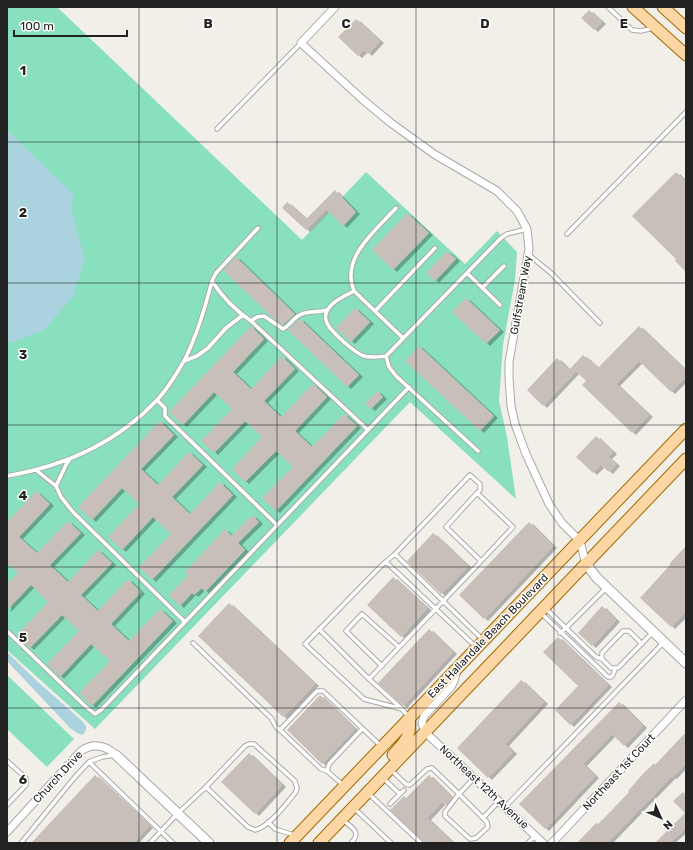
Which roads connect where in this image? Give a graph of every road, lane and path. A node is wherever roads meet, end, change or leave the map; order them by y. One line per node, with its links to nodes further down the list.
1 (335, 7): 7 (street)
2 (608, 7): 5 (lane)
3 (633, 7): 5 (main road)
4 (663, 7): 6 (main road)
5 (655, 27): 8 (main road)
6 (686, 28)
7 (301, 43): 10 (lane); 13 (street, Gulfstream Way)
8 (686, 55)
9 (686, 112): 14 (lane)
10 (217, 128)
11 (396, 208): 21 (lane)
12 (258, 228): 19 (lane)
13 (527, 229): 16 (street, Gulfstream Way); 18 (lane)
14 (567, 234)
15 (435, 248): 24 (lane)
16 (529, 255): 27 (lane); 43 (street, Gulfstream Way)
17 (504, 266): 20 (lane)
18 (467, 273): 20 (lane); 28 (lane)
19 (212, 280): 25 (lane); 30 (lane)
20 (482, 288): 22 (lane)
21 (354, 291): 23 (lane); 24 (lane)
22 (500, 306)
23 (327, 310): 26 (lane); 29 (lane)
24 (374, 310): 28 (lane)
25 (243, 315): 26 (lane); 30 (lane)
26 (251, 321): 34 (lane)
27 (600, 323)
28 (403, 338): 29 (lane)
29 (386, 356): 31 (lane)
30 (183, 362): 32 (lane)
31 (409, 387): 34 (lane); 35 (lane)
32 (157, 400): 36 (lane); 42 (lane)
33 (686, 429): 43 (main road, East Hallandale Beach Boulevard)
34 (368, 430): 42 (lane)
35 (478, 451)
36 (70, 459): 38 (lane); 40 (lane)
37 (684, 465): 47 (main road, East Hallandale Beach Boulevard)
38 (36, 470): 39 (lane); 40 (lane)
39 (7, 476)
40 (56, 486): 52 (lane)
41 (477, 493): 44 (lane); 45 (lane); 45 (lane)
42 (277, 525): 52 (lane)
43 (580, 541): 47 (street); 60 (main road, East Hallandale Beach Boulevard)
44 (395, 554): 46 (lane); 49 (lane)
45 (481, 561): 49 (lane)
46 (386, 562): 50 (lane); 54 (lane)
47 (586, 564): 48 (street); 51 (main road, East Hallandale Beach Boulevard)
48 (607, 587): 53 (lane); 56 (street)
49 (443, 600): 50 (lane); 60 (lane)
50 (435, 609): 60 (lane); 62 (lane)
51 (542, 610): 53 (lane); 57 (lane); 74 (main road, East Hallandale Beach Boulevard)
52 (185, 622): 55 (lane)
53 (566, 628): 57 (lane); 63 (lane)
54 (319, 629): 68 (lane); 70 (lane)
55 (7, 631)
56 (653, 632): 58 (street); 61 (lane)
57 (560, 633): 67 (lane)
58 (664, 642): 64 (street); 92 (lane)
59 (193, 643): 73 (lane)
60 (480, 644): 65 (main road, East Hallandale Beach Boulevard)
61 (642, 644): 63 (lane); 67 (lane)
62 (399, 647): 66 (lane); 66 (lane)
63 (602, 659): 67 (lane)
64 (686, 663)
65 (459, 665): 71 (main road, East Hallandale Beach Boulevard); 74 (street)
66 (382, 666): 68 (lane)
67 (615, 669)
68 (369, 679): 70 (lane)
69 (686, 700): 111 (street, Northeast 1st Court)
70 (402, 709): 71 (lane)
71 (409, 719): 75 (main road, East Hallandale Beach Boulevard); 82 (main road)
72 (362, 729): 73 (lane); 75 (lane); 80 (lane)
73 (280, 730): 80 (lane)
74 (425, 732): 79 (main road, East Hallandale Beach Boulevard); 81 (street, Northeast 12th Avenue)
75 (382, 747): 83 (main road, East Hallandale Beach Boulevard)
76 (116, 755): 78 (lane); 93 (street); 97 (street, Church Drive)
77 (7, 761): 90 (lane)
78 (89, 762): 98 (lane); 101 (lane)
79 (390, 768): 82 (main road, East Hallandale Beach Boulevard); 87 (lane)
80 (327, 771): 83 (lane)
81 (474, 778): 87 (lane); 88 (street, Northeast 12th Avenue)
82 (374, 785): 86 (lane); 91 (main road, East Hallandale Beach Boulevard); 108 (lane)
83 (344, 786): 100 (main road, East Hallandale Beach Boulevard)
84 (206, 787): 93 (lane); 96 (lane); 96 (lane)
85 (404, 790): 86 (lane)
86 (400, 794): 89 (lane)
87 (459, 794): 95 (lane); 95 (lane)
88 (499, 801): 92 (street, Northeast 12th Avenue); 95 (lane)
89 (390, 804)
90 (7, 805)
91 (353, 807): 94 (main road, East Hallandale Beach Boulevard); 107 (lane)
92 (505, 807): 99 (street, Northeast 12th Avenue)
93 (178, 813): 98 (lane); 104 (street)
94 (342, 818): 105 (main road, East Hallandale Beach Boulevard); 106 (lane)
95 (483, 818)
96 (268, 822): 100 (lane)
97 (7, 832)
98 (161, 832): 102 (lane); 103 (lane)
99 (535, 835): 109 (lane); 110 (street, Northeast 12th Avenue)
100 (294, 839)
101 (22, 843)
102 (150, 843)
103 (173, 843)
104 (209, 843)
105 (319, 843)
106 (351, 843)
107 (391, 843)
108 (420, 843)
109 (528, 843)
110 (544, 843)
111 (552, 843)

